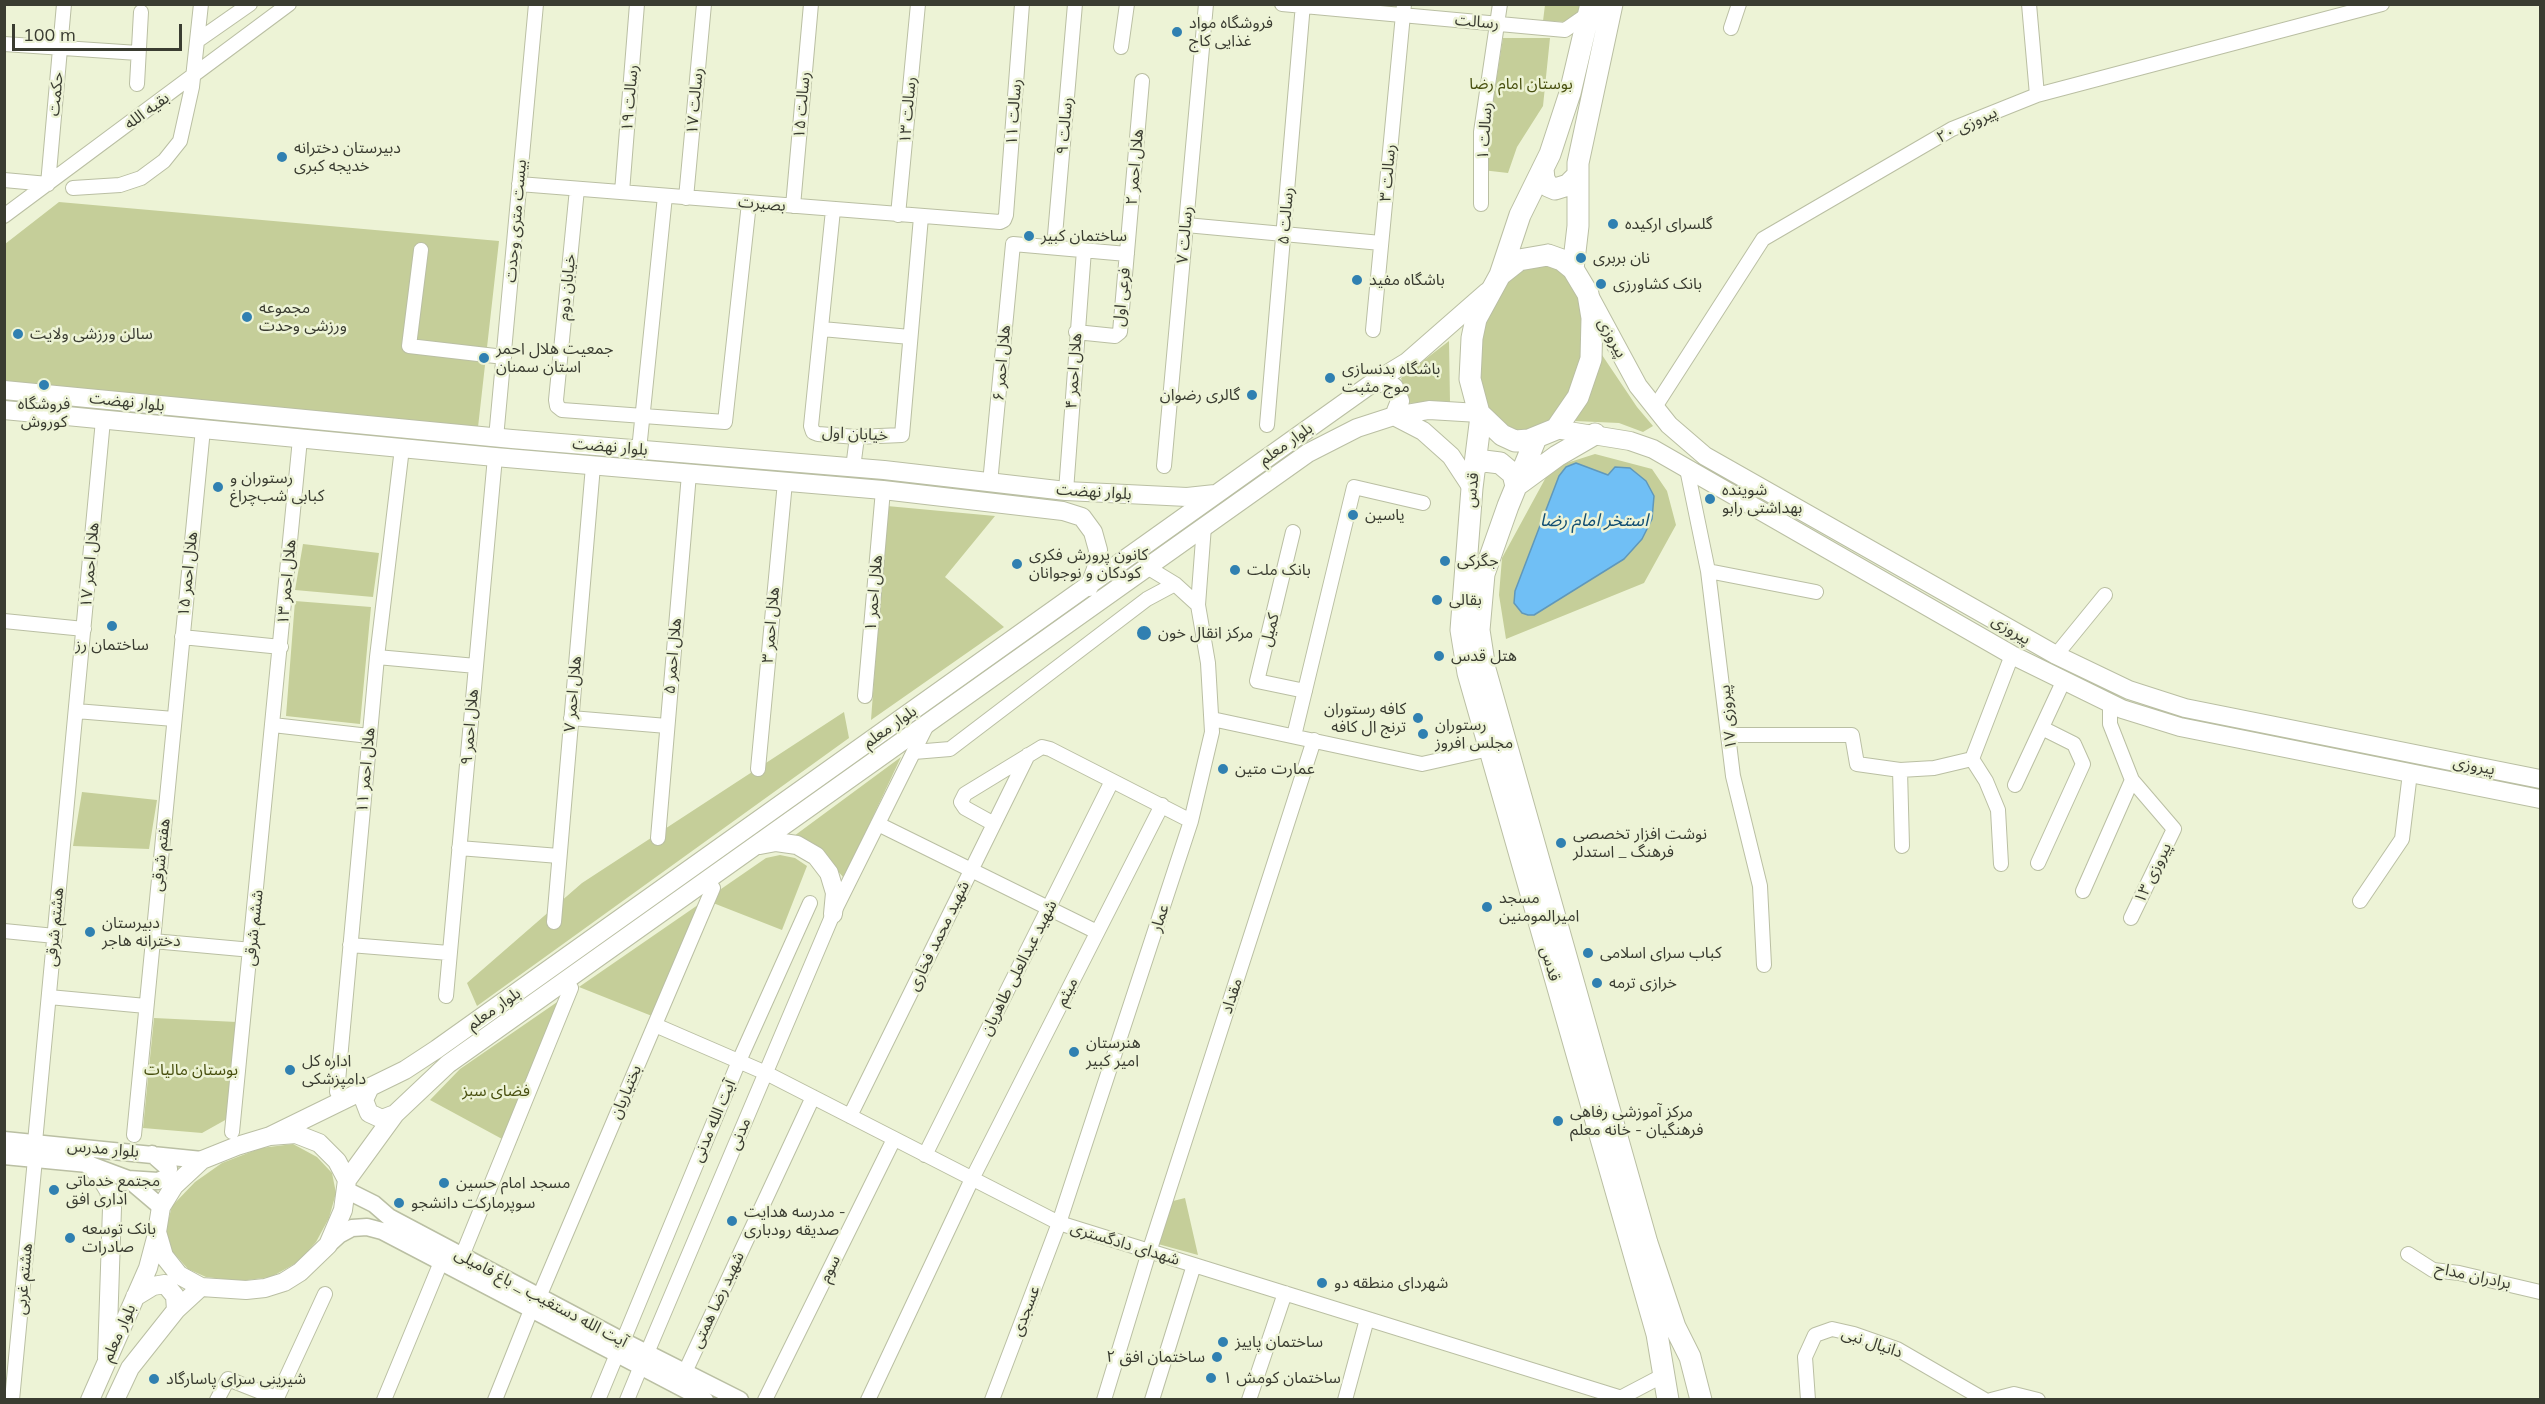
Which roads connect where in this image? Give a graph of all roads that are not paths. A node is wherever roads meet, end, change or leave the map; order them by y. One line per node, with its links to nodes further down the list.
1 (64, 4): 30 (street, حکمت)
2 (201, 4): 27 (street)
3 (250, 4): 27 (street)
4 (289, 4): 33 (street, بقیه الله)
5 (536, 4): 41 (street, بیست متری وحدت)
6 (637, 4): 44 (street, رسالت ۱۹)
7 (704, 4): 46 (street, رسالت ۱۷)
8 (811, 4): 49 (street, رسالت ۱۵)
9 (918, 4): 51 (street, رسالت ۱۳)
10 (1022, 4): 54 (street, رسالت ۱۱)
11 (1076, 4): 58 (street, رسالت ۹)
12 (1127, 4): 29 (street)
13 (1206, 4): 55 (street, رسالت ۷)
14 (1282, 4): 20 (street, رسالت)
15 (1500, 4): 24 (street, رسالت ۱)
16 (1612, 4): 38 (main road)
17 (1738, 4): 25 (street)
18 (2029, 4): 36 (street)
19 (2382, 4): 36 (street, پیروزی ۲۰)
20 (1303, 5): 22 (street, رسالت); 56 (street, رسالت ۵)
21 (1589, 9): 26 (street); 32 (main road)
22 (1403, 10): 24 (street, رسالت); 57 (street, رسالت ۳)
23 (141, 12): 31 (street)
24 (1498, 24): 26 (street, رسالت); 48 (street, رسالت ۱)
25 (1731, 28)
26 (1565, 30): 32 (street)
27 (197, 41): 33 (street)
28 (4, 44): 30 (street)
29 (1121, 47)
30 (60, 48): 31 (street); 40 (street, حکمت)
31 (138, 53): 35 (street)
32 (1578, 58): 37 (main road)
33 (193, 77): 40 (street, بقیه الله); 42 (street)
34 (1142, 81): 61 (street, هلال احمر ۲)
35 (137, 84)
36 (2037, 95): 72 (street, پیروزی ۲۰)
37 (1543, 169): 38 (main road); 63 (main road)
38 (1578, 175): 62 (main road)
39 (4, 180): 40 (street)
40 (48, 184): 52 (street, بقیه الله)
41 (519, 184): 43 (street, بصیرت); 69 (street, بیست متری وحدت)
42 (74, 188)
43 (578, 189): 44 (street, بصیرت); 77 (street, خیابان دوم)
44 (622, 192): 45 (street, بصیرت)
45 (665, 196): 46 (street, بصیرت); 77 (street)
46 (686, 198): 47 (street, بصیرت)
47 (748, 203): 49 (street, بصیرت); 77 (street, خیابان دوم)
48 (1481, 204)
49 (793, 206): 50 (street, بصیرت)
50 (833, 210): 51 (street, بصیرت); 65 (street, خیابان اول)
51 (898, 215): 53 (street, بصیرت)
52 (4, 216)
53 (921, 217): 54 (street, بصیرت); 68 (street, خیابان اول)
54 (1005, 220)
55 (1186, 225): 56 (street); 93 (street, رسالت ۷)
56 (1284, 234): 57 (street); 80 (street, رسالت ۵)
57 (1381, 243): 66 (street, رسالت ۳)
58 (1054, 247): 60 (street); 99 (street, هلال احمر ۶)
59 (421, 250): 69 (street)
60 (1084, 250): 61 (street); 67 (street, هلال احمر ۴)
61 (1127, 254): 67 (street, فرعی اول)
62 (1573, 269): 63 (main road); 64 (main road)
63 (1495, 282): 70 (main road, بلوار معلم); 76 (main road)
64 (1588, 294): 72 (main road, پیروزی); 82 (main road)
65 (822, 329): 68 (street); 85 (street, خیابان اول)
66 (1373, 330)
67 (1076, 332): 103 (street, هلال احمر ۴)
68 (910, 337): 85 (street, خیابان اول)
69 (504, 357): 86 (street, بیست متری وحدت)
70 (1371, 384): 78 (main road); 105 (main road, بلوار معلم)
71 (4, 390): 75 (main road, بلوار نهضت)
72 (1655, 407): 122 (main road, پیروزی)
73 (5, 410): 74 (street); 79 (main road, بلوار نهضت)
74 (4, 415)
75 (259, 415): 84 (main road); 86 (main road, بلوار نهضت)
76 (1480, 415): 78 (main road, بلوار معلم); 87 (main road); 94 (main road, قدس)
77 (642, 416): 90 (street)
78 (1394, 416): 101 (main road); 108 (main road, بلوار معلم)
79 (103, 420): 81 (main road, بلوار نهضت); 118 (street, هلال احمر ۱۷)
80 (1267, 425)
81 (203, 429): 84 (main road, بلوار نهضت); 119 (street, هلال احمر ۱۵)
82 (1556, 429): 83 (main road, پیروزی); 87 (main road)
83 (1595, 434): 96 (main road, پیروزی); 100 (main road)
84 (256, 435): 88 (main road, بلوار نهضت)
85 (856, 437): 95 (street)
86 (496, 438): 90 (main road, بلوار نهضت)
87 (1536, 438): 100 (main road, قدس)
88 (300, 439): 89 (main road, بلوار نهضت); 120 (street, هلال احمر ۱۳)
89 (402, 448): 91 (main road, بلوار نهضت); 123 (street, هلال احمر ۱۱)
90 (639, 450): 95 (main road, بلوار نهضت)
91 (495, 458): 92 (main road, بلوار نهضت); 124 (street, هلال احمر ۹)
92 (593, 466): 97 (main road, بلوار نهضت); 130 (street, هلال احمر ۷)
93 (1164, 466)
94 (1474, 466): 100 (main road); 101 (main road, قدس)
95 (853, 468): 99 (main road, بلوار نهضت)
96 (1687, 469): 111 (street, پیروزی ۱۷); 121 (main road, پیروزی)
97 (689, 474): 98 (main road, بلوار نهضت); 135 (street, هلال احمر ۵)
98 (785, 482): 102 (main road, بلوار نهضت); 147 (street, هلال احمر ۳)
99 (990, 483): 103 (main road, بلوار نهضت)
100 (1516, 486): 229 (main road, قدس)
101 (1472, 488): 142 (main road, قدس)
102 (882, 490): 107 (main road, بلوار نهضت); 127 (street, هلال احمر ۱)
103 (1066, 491): 104 (main road, بلوار نهضت)
104 (1093, 493): 105 (main road, بلوار نهضت); 107 (main road)
105 (1217, 494): 113 (main road, بلوار معلم)
106 (1423, 503): 126 (street)
107 (1082, 517): 113 (main road, بلوار نهضت)
108 (1204, 526): 110 (main road, بلوار معلم); 116 (street, عمار)
109 (1293, 532): 126 (street, کمیل)
110 (1147, 567): 112 (street); 133 (main road, بلوار معلم)
111 (1708, 571): 114 (street); 137 (street, پیروزی ۱۷)
112 (1175, 584): 116 (street); 143 (street)
113 (1089, 587): 190 (main road, بلوار معلم)
114 (1816, 592)
115 (2105, 595): 122 (street)
116 (1198, 606): 132 (street, عمار)
117 (4, 621): 118 (street)
118 (84, 629): 129 (street, هلال احمر ۱۷)
119 (182, 637): 120 (street); 131 (street, هلال احمر ۱۵)
120 (281, 646): 134 (street, هلال احمر ۱۳)
121 (2012, 655): 125 (main road, پیروزی); 146 (street)
122 (2056, 656): 140 (main road, پیروزی)
123 (377, 657): 124 (street); 138 (street, هلال احمر ۱۱)
124 (476, 666): 162 (street, هلال احمر ۹)
125 (2063, 682): 128 (main road, پیروزی); 136 (street)
126 (1305, 691): 139 (street)
127 (866, 696)
128 (2110, 704): 145 (main road, پیروزی); 151 (street, پیروزی ۱۳)
129 (76, 711): 131 (street); 177 (street, هشتم شرقی)
130 (571, 718): 135 (street); 163 (street, هلال احمر ۷)
131 (174, 719): 178 (street, هفتم شرقی)
132 (1212, 719): 139 (street); 156 (street, عمار)
133 (928, 723): 143 (street, مدنی); 160 (main road, بلوار معلم)
134 (273, 725): 138 (street); 180 (street, ششم شرقی)
135 (667, 726): 159 (street, هلال احمر ۵)
136 (2042, 728): 153 (street); 164 (street)
137 (1730, 735): 148 (street); 182 (street, پیروزی ۱۷)
138 (369, 736): 179 (street, هلال احمر ۱۱)
139 (1294, 736): 141 (street)
140 (2338, 738): 145 (main road); 150 (main road, پیروزی)
141 (1314, 740): 142 (street); 215 (street, مقداد)
142 (1489, 749): 234 (main road, قدس)
143 (914, 752): 157 (street, مدنی)
144 (1028, 755): 152 (street); 158 (street, شهید محمد فخاری); 158 (street)
145 (2334, 758): 149 (main road, پیروزی)
146 (1972, 759): 148 (street); 165 (street)
147 (758, 769)
148 (1900, 770): 161 (street)
149 (2410, 773): 154 (main road, پیروزی); 169 (street)
150 (2541, 779)
151 (2132, 780): 168 (street); 173 (street, پیروزی ۱۳)
152 (1112, 781): 155 (street); 171 (street, شهید عبدالعلی طاهریان)
153 (2015, 785)
154 (2541, 799)
155 (1162, 805): 156 (street); 176 (street, میثم)
156 (1191, 821): 211 (street, عمار)
157 (878, 824): 166 (street); 172 (street, مدنی)
158 (994, 824): 166 (street, شهید محمد فخاری)
159 (657, 838)
160 (755, 846): 172 (main road); 193 (main road, بلوار معلم)
161 (1902, 846)
162 (459, 848): 163 (street); 181 (street, هلال احمر ۹)
163 (559, 856): 174 (street, هلال احمر ۷)
164 (2038, 863)
165 (2001, 864)
166 (972, 869): 171 (street); 194 (street, شهید محمد فخاری)
167 (712, 888): 187 (street, بختیاریان)
168 (2083, 891)
169 (2360, 901)
170 (810, 903): 188 (street, آیت الله مدنی)
171 (1048, 908): 176 (street); 202 (street, شهید عبدالعلی طاهریان)
172 (833, 914): 189 (street, مدنی)
173 (2131, 918)
174 (554, 922)
175 (4, 931): 177 (street)
176 (1097, 932): 207 (street, میثم)
177 (55, 936): 185 (street, هشتم شرقی)
178 (153, 941): 180 (street); 186 (street, هفتم شرقی)
179 (350, 945): 181 (street); 191 (street, هلال احمر ۱۱)
180 (252, 950): 195 (street, ششم شرقی)
181 (449, 953): 184 (street, هلال احمر ۹)
182 (1764, 965)
183 (572, 988): 217 (street)
184 (446, 996)
185 (49, 997): 186 (street); 200 (street, هشتم شرقی)
186 (146, 1006): 196 (street, هفتم شرقی)
187 (655, 1024): 188 (street, شهدای دادگستری); 225 (street, بختیاریان)
188 (739, 1061): 189 (street, شهدای دادگستری); 228 (street, آیت الله مدنی)
189 (766, 1073): 192 (street, شهدای دادگستری); 231 (street, مدنی)
190 (370, 1087): 193 (main road); 197 (main road, بلوار معلم)
191 (337, 1092)
192 (813, 1097): 194 (street, شهدای دادگستری); 233 (street, شهید رضا همتی)
193 (395, 1114): 208 (main road, بلوار معلم)
194 (850, 1116): 198 (street, شهدای دادگستری)
195 (232, 1131)
196 (134, 1135)
197 (270, 1136): 204 (main road); 208 (main road)
198 (894, 1139): 202 (street, شهدای دادگستری); 247 (street, سوم)
199 (4, 1140): 200 (street, بلوار مدرس)
200 (35, 1151): 201 (street, بلوار مدرس); 203 (street, بلوار مدرس); 205 (street, بلوار مدرس); 232 (street, هشتم غربی)
201 (150, 1153): 204 (street, بلوار مدرس); 206 (street)
202 (925, 1155): 207 (street, شهدای دادگستری)
203 (4, 1156)
204 (202, 1160): 210 (main road)
205 (88, 1164): 206 (street, بلوار مدرس); 230 (main road)
206 (128, 1179): 210 (street, بلوار مدرس)
207 (972, 1179): 211 (street, شهدای دادگستری); 248 (street, میثم)
208 (346, 1185): 209 (street, آیت الله دستغیب _ باغ فامیلی); 214 (main road)
209 (374, 1204): 212 (street); 217 (street, آیت الله دستغیب _ باغ فامیلی)
210 (161, 1207): 213 (main road)
211 (1059, 1223): 215 (street, شهدای دادگستری); 249 (street, عسجدی)
212 (367, 1227): 214 (street); 218 (street, آیت الله دستغیب _ باغ فامیلی)
213 (157, 1232): 220 (main road); 224 (main road, بلوار معلم)
214 (328, 1245): 220 (main road)
215 (1149, 1252): 219 (street, شهدای دادگستری); 250 (street, مقداد)
216 (2408, 1254): 221 (street, برادران مداح)
217 (462, 1256): 225 (street, آیت الله دستغیب _ باغ فامیلی)
218 (441, 1262): 225 (street, آیت الله دستغیب _ باغ فامیلی); 242 (street)
219 (1194, 1265): 222 (street, شهدای دادگستری); 251 (street)
220 (201, 1287): 226 (main road, بلوار معلم)
221 (2541, 1292)
222 (1285, 1293): 227 (street, شهدای دادگستری); 252 (street)
223 (325, 1294): 236 (street)
224 (135, 1297): 226 (main road); 230 (main road, بلوار معلم)
225 (535, 1303): 228 (street, آیت الله دستغیب _ باغ فامیلی); 243 (street, بختیاریان)
226 (176, 1310): 240 (main road, بلوار معلم)
227 (1367, 1319): 235 (street, شهدای دادگستری); 253 (street)
228 (620, 1348): 231 (street, آیت الله دستغیب _ باغ فامیلی); 244 (street, آیت الله مدنی)
229 (1690, 1357): 234 (main road); 255 (main road, قدس)
230 (107, 1358): 239 (main road, بلوار معلم)
231 (644, 1360): 233 (street, آیت الله دستغیب _ باغ فامیلی); 237 (street, آیت الله دستغیب _ باغ فامیلی); 245 (street)
232 (10, 1364): 238 (street, هشتم غربی)
233 (685, 1372): 246 (street, آیت الله دستغیب _ باغ فامیلی)
234 (1662, 1373): 235 (street); 254 (main road, قدس)
235 (1625, 1398)
236 (276, 1399): 241 (street)
237 (703, 1399)
238 (12, 1400)
239 (90, 1400)
240 (115, 1400)
241 (217, 1400)
242 (384, 1400)
243 (495, 1400)
244 (598, 1400)
245 (627, 1400)
246 (740, 1400)
247 (765, 1400)
248 (868, 1400)
249 (992, 1400)
250 (1104, 1400)
251 (1152, 1400)
252 (1249, 1400)
253 (1345, 1400)
254 (1668, 1400)
255 (1701, 1400)
256 (1808, 1400): 257 (street, دانیال نبی)
257 (1985, 1400)
258 (1990, 1400): 259 (street)
259 (2038, 1400)

